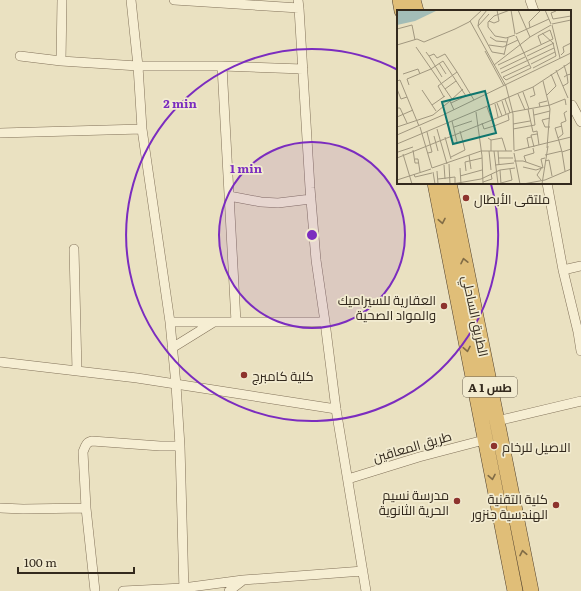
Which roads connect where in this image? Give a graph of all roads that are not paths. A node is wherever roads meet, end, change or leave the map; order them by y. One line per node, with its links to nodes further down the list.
1 (62, 0): 14 (street)
2 (131, 0): 15 (street)
3 (174, 0): 7 (street)
4 (400, 0): 10 (highway)
5 (414, 0): 11 (highway)
6 (530, 0): 12 (street)
7 (199, 1): 8 (street)
8 (239, 2): 9 (street)
9 (299, 4): 17 (street)
10 (402, 10)
11 (416, 10)
12 (534, 10)
13 (20, 56): 14 (street)
14 (61, 61): 15 (street)
15 (138, 66): 16 (street); 20 (street)
16 (222, 66): 17 (street); 25 (street)
17 (303, 69): 26 (street)
18 (571, 103): 19 (street)
19 (581, 122)
20 (142, 129): 21 (street); 30 (street)
21 (0, 133)
22 (435, 184): 43 (highway, الطريق الساحلي / A 1 طس, one-way to 43)
23 (449, 184): 42 (highway, الطريق الساحلي / A 1 طس, one-way to 23)
24 (547, 184): 29 (street)
25 (230, 196): 26 (street); 32 (street)
26 (311, 199): 33 (street)
27 (74, 249): 38 (street)
28 (581, 266): 29 (street)
29 (563, 270): 34 (street)
30 (170, 322): 31 (street); 35 (street)
31 (214, 322): 32 (street); 35 (street)
32 (236, 322): 33 (street)
33 (326, 322): 41 (street)
34 (579, 331): 36 (street)
35 (172, 348): 39 (street)
36 (581, 351)
37 (0, 362): 38 (street)
38 (77, 371): 39 (street)
39 (176, 384): 41 (street); 44 (street)
40 (581, 401): 42 (street)
41 (336, 409): 45 (street)
42 (497, 421): 56 (highway, الطريق الساحلي / A 1 طس, one-way to 42)
43 (484, 440): 45 (street, طريق المعاقين); 55 (highway, الطريق الساحلي / A 1 طس, one-way to 55)
44 (180, 446): 47 (street); 50 (street)
45 (348, 479): 48 (street)
46 (0, 508): 47 (street)
47 (86, 508): 51 (street)
48 (363, 571): 49 (street); 54 (street)
49 (243, 580): 50 (street); 53 (street)
50 (183, 590): 52 (street)
51 (95, 591)
52 (123, 591)
53 (229, 591)
54 (366, 591)
55 (514, 591)
56 (531, 591)

